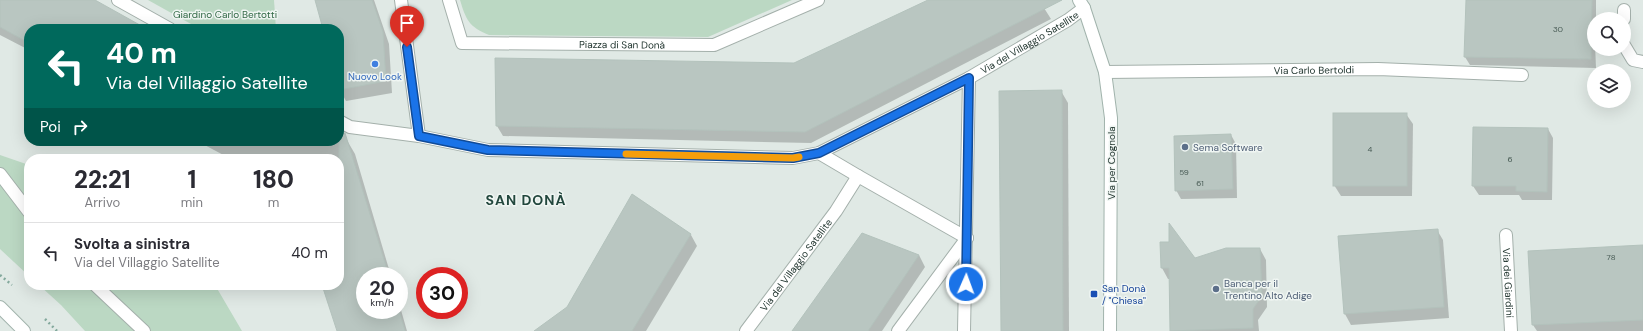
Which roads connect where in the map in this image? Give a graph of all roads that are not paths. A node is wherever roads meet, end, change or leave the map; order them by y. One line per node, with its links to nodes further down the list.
1 (118, 0): 6 (street)
2 (401, 0): 13 (street)
3 (449, 0): 4 (street, Piazza di San Donà)
4 (818, 0)
5 (1082, 4): 9 (street, Via per Cognola); 11 (street, Via del Villaggio Satellite)
6 (161, 24)
7 (1630, 56): 8 (street)
8 (1643, 62)
9 (1105, 72): 10 (street, Via Carlo Bertoldi); 27 (street, Via per Cognola)
10 (1522, 75)
11 (969, 78): 14 (street, Via del Villaggio Satellite); 19 (street)
12 (344, 124): 13 (street, Via del Villaggio Satellite)
13 (419, 136): 14 (street, Via del Villaggio Satellite)
14 (819, 153): 16 (street)
15 (0, 174): 17 (street)
16 (858, 176): 19 (street); 24 (street, Via del Villaggio Satellite)
17 (24, 205)
18 (1506, 235): 28 (street, Via dei Giardini)
19 (967, 238): 25 (street); 26 (street)
20 (100, 290): 23 (street)
21 (0, 307): 22 (street)
22 (24, 331)
23 (144, 331)
24 (746, 331)
25 (898, 331)
26 (964, 331)
27 (1110, 331)
28 (1511, 331)

